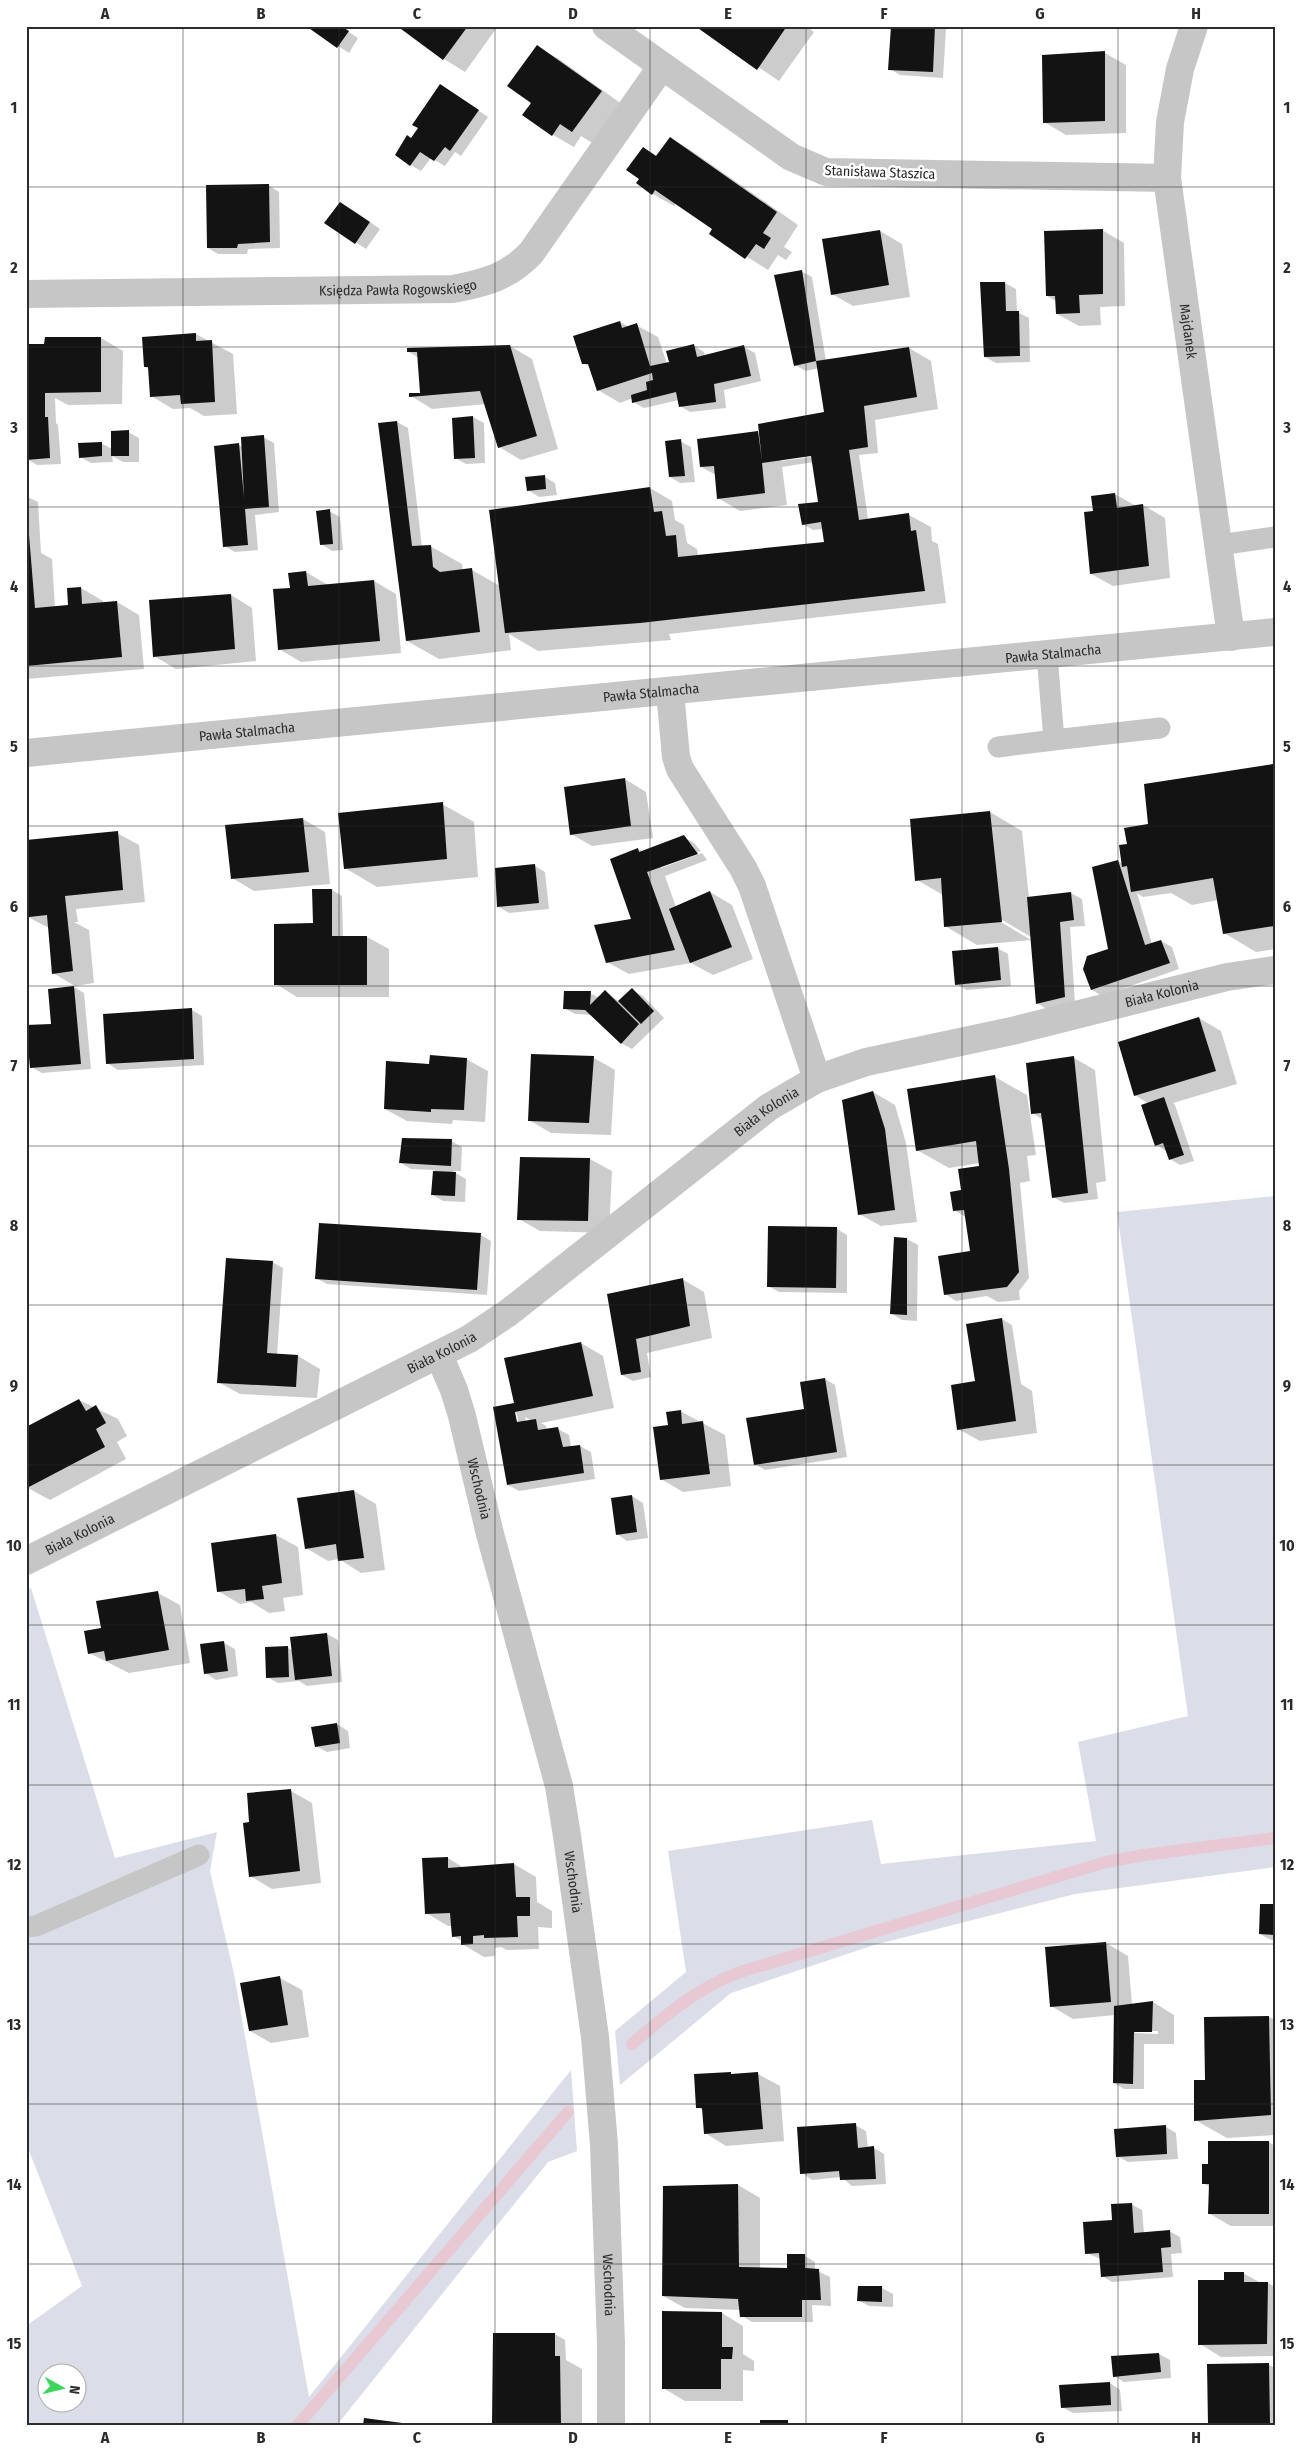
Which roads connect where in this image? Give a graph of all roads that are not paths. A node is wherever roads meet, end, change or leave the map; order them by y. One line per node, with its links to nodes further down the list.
1 (606, 26): 3 (street, Stanisława Staszica)
2 (1194, 26): 4 (street, Majdanek)
3 (662, 66): 4 (street, Stanisława Staszica); 5 (street, Księdza Pawła Rogowskiego)
4 (1167, 178): 7 (street, Majdanek)
5 (26, 294)
6 (1275, 537): 7 (lane)
7 (1219, 545): 9 (street, Majdanek)
8 (1275, 632): 9 (street, Pawła Stalmacha)
9 (1231, 637): 10 (street, Pawła Stalmacha)
10 (1047, 655): 11 (street, Pawła Stalmacha); 13 (lane)
11 (670, 692): 15 (street, Pawła Stalmacha); 17 (street)
12 (1160, 728): 13 (lane)
13 (1054, 740): 14 (lane)
14 (998, 747)
15 (26, 753)
16 (1275, 970): 17 (street, Biała Kolonia)
17 (817, 1079): 18 (street, Biała Kolonia)
18 (438, 1355): 19 (street, Biała Kolonia); 22 (street, Wschodnia)
19 (26, 1561)
20 (199, 1855): 21 (lane)
21 (26, 1927)
22 (610, 2425)

